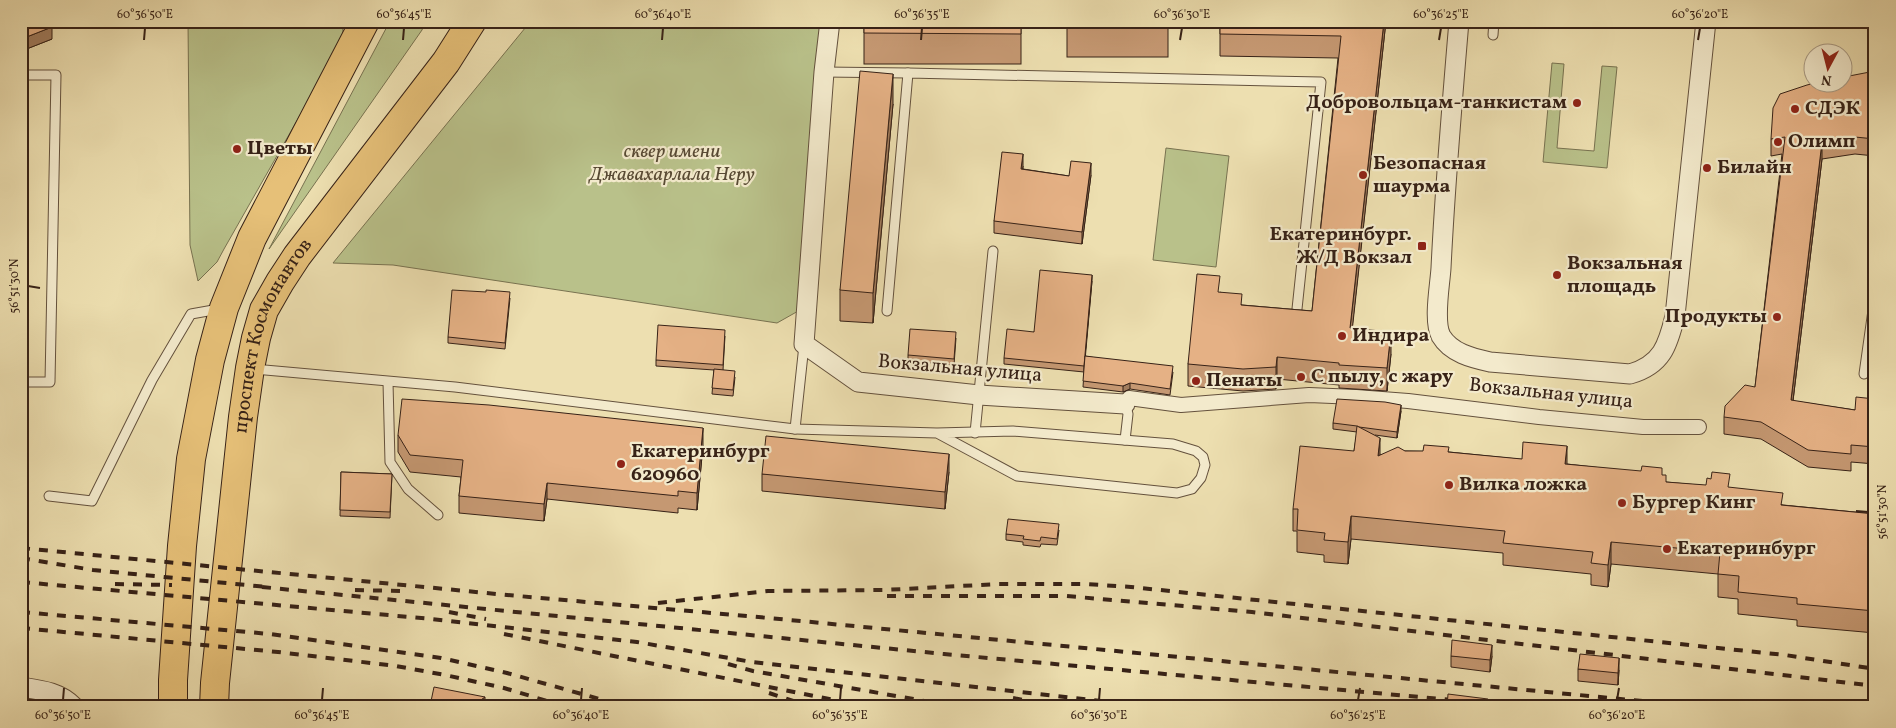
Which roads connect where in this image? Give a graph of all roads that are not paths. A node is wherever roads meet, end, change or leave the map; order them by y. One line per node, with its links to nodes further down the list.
1 (365, 21): 13 (main road)
2 (472, 21): 17 (main road, проспект Космонавтов)
3 (830, 21): 8 (street)
4 (1459, 21): 6 (street)
5 (1494, 21): 7 (lane)
6 (1706, 21)
7 (1493, 36)
8 (824, 72): 9 (lane); 16 (street)
9 (908, 73): 14 (lane); 15 (lane)
10 (21, 75): 19 (lane)
11 (993, 251): 21 (lane)
12 (1875, 296): 18 (lane)
13 (224, 308): 28 (lane); 32 (main road)
14 (1298, 309)
15 (887, 311)
16 (804, 344): 21 (street, Вокзальная улица); 24 (lane)
17 (250, 368): 20 (lane); 33 (main road, проспект Космонавтов)
18 (1864, 374)
19 (21, 382)
20 (388, 382): 24 (lane); 29 (lane)
21 (979, 395): 22 (street, Вокзальная улица); 26 (lane)
22 (1127, 401): 23 (street, Вокзальная улица); 27 (lane)
23 (1699, 427)
24 (794, 429): 25 (lane)
25 (937, 433): 26 (lane); 27 (lane)
26 (975, 433): 27 (lane)
27 (1125, 440)
28 (49, 496)
29 (438, 515)
30 (21, 686): 31 (street)
31 (74, 707)
32 (173, 707)
33 (214, 707)

